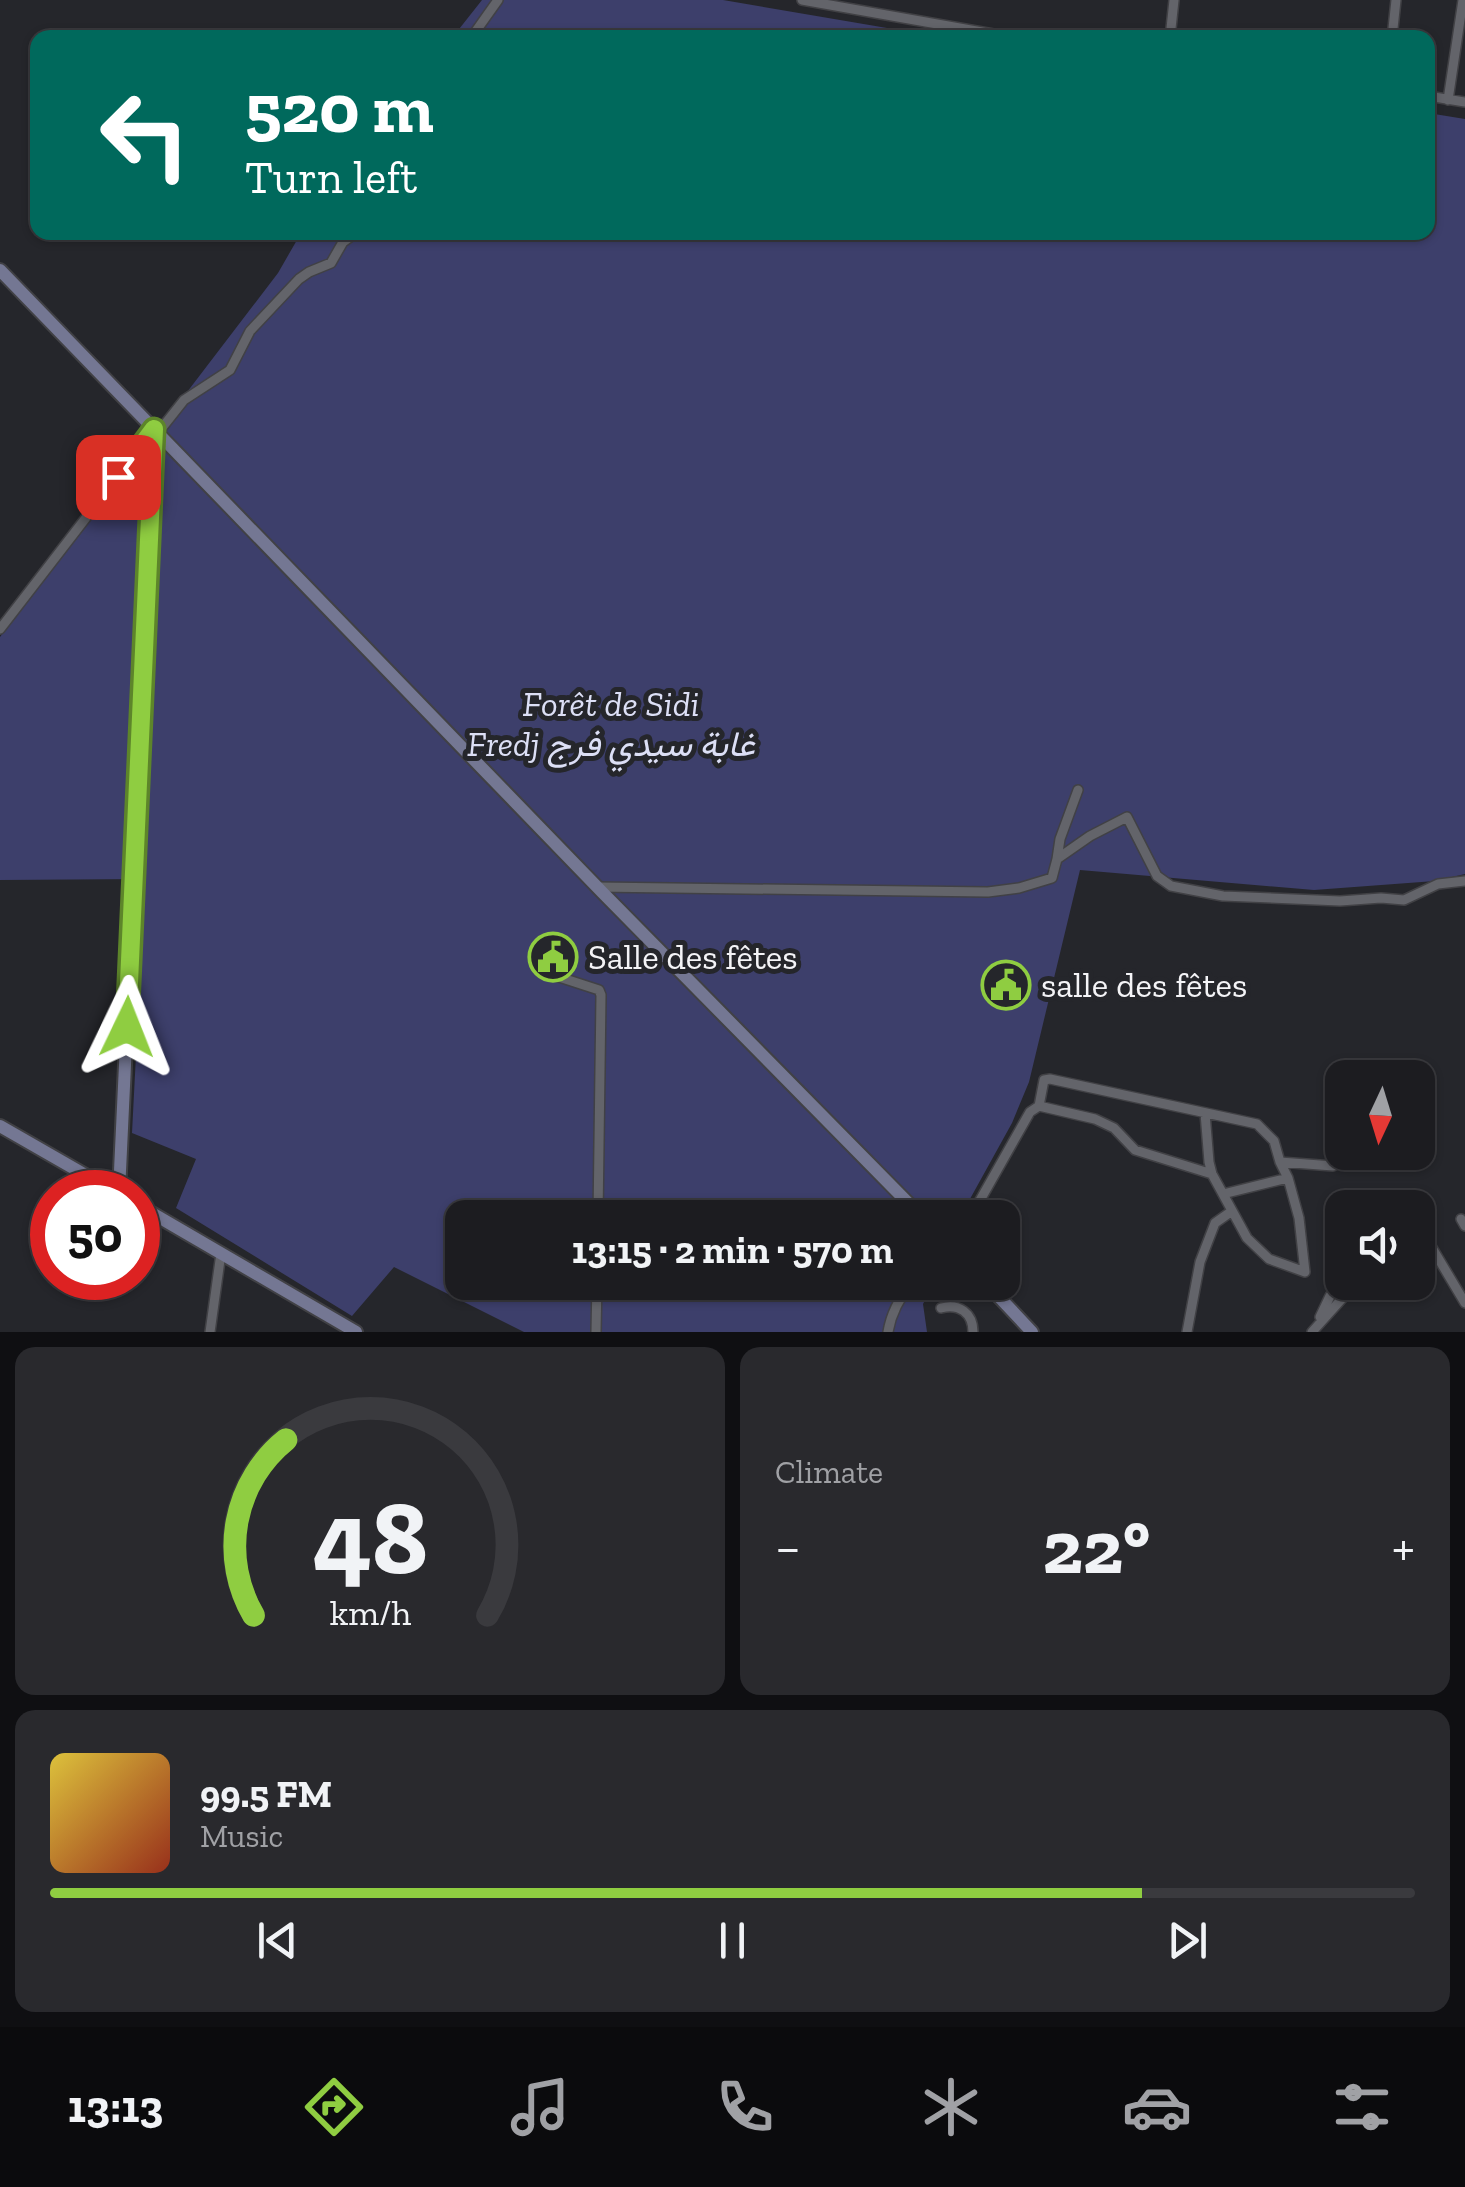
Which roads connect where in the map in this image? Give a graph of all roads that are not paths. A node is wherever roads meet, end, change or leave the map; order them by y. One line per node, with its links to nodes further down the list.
1 (498, 0): 6 (street)
2 (802, 0): 7 (street)
3 (1174, 0): 8 (street)
4 (1396, 0): 9 (street)
5 (1462, 0): 11 (street)
6 (477, 30)
7 (971, 30)
8 (1171, 30)
9 (1393, 30)
10 (1435, 97): 11 (street)
11 (1448, 100): 12 (street)
12 (1465, 102)
13 (347, 240): 15 (street)
14 (0, 270): 15 (main road)
15 (158, 429): 16 (street); 20 (main road); 28 (main road)
16 (0, 629)
17 (1078, 790): 18 (street)
18 (1057, 859): 19 (street); 20 (street)
19 (1465, 881)
20 (598, 887): 33 (main road)
21 (556, 976): 32 (street)
22 (1039, 1106): 23 (street); 29 (street); 34 (street)
23 (1205, 1113): 25 (street); 29 (street)
24 (0, 1126): 27 (main road)
25 (1280, 1162): 26 (street); 30 (street)
26 (1325, 1165)
27 (78, 1170)
28 (118, 1170)
29 (1212, 1174): 31 (street)
30 (1288, 1178): 31 (street); 35 (street)
31 (1223, 1194): 35 (street)
32 (598, 1200)
33 (904, 1200)
34 (980, 1200)
35 (1232, 1211): 52 (street)
36 (160, 1218): 37 (main road)
37 (221, 1254): 46 (street); 47 (main road)
38 (1435, 1258): 44 (street)
39 (597, 1300): 48 (street)
40 (899, 1300): 49 (street)
41 (1002, 1300): 51 (main road)
42 (1328, 1300): 53 (street)
43 (1339, 1300): 53 (street)
44 (1465, 1303)
45 (941, 1308): 50 (street)
46 (210, 1332)
47 (356, 1332)
48 (596, 1332)
49 (888, 1332)
50 (973, 1332)
51 (1032, 1332)
52 (1186, 1332)
53 (1309, 1332)

